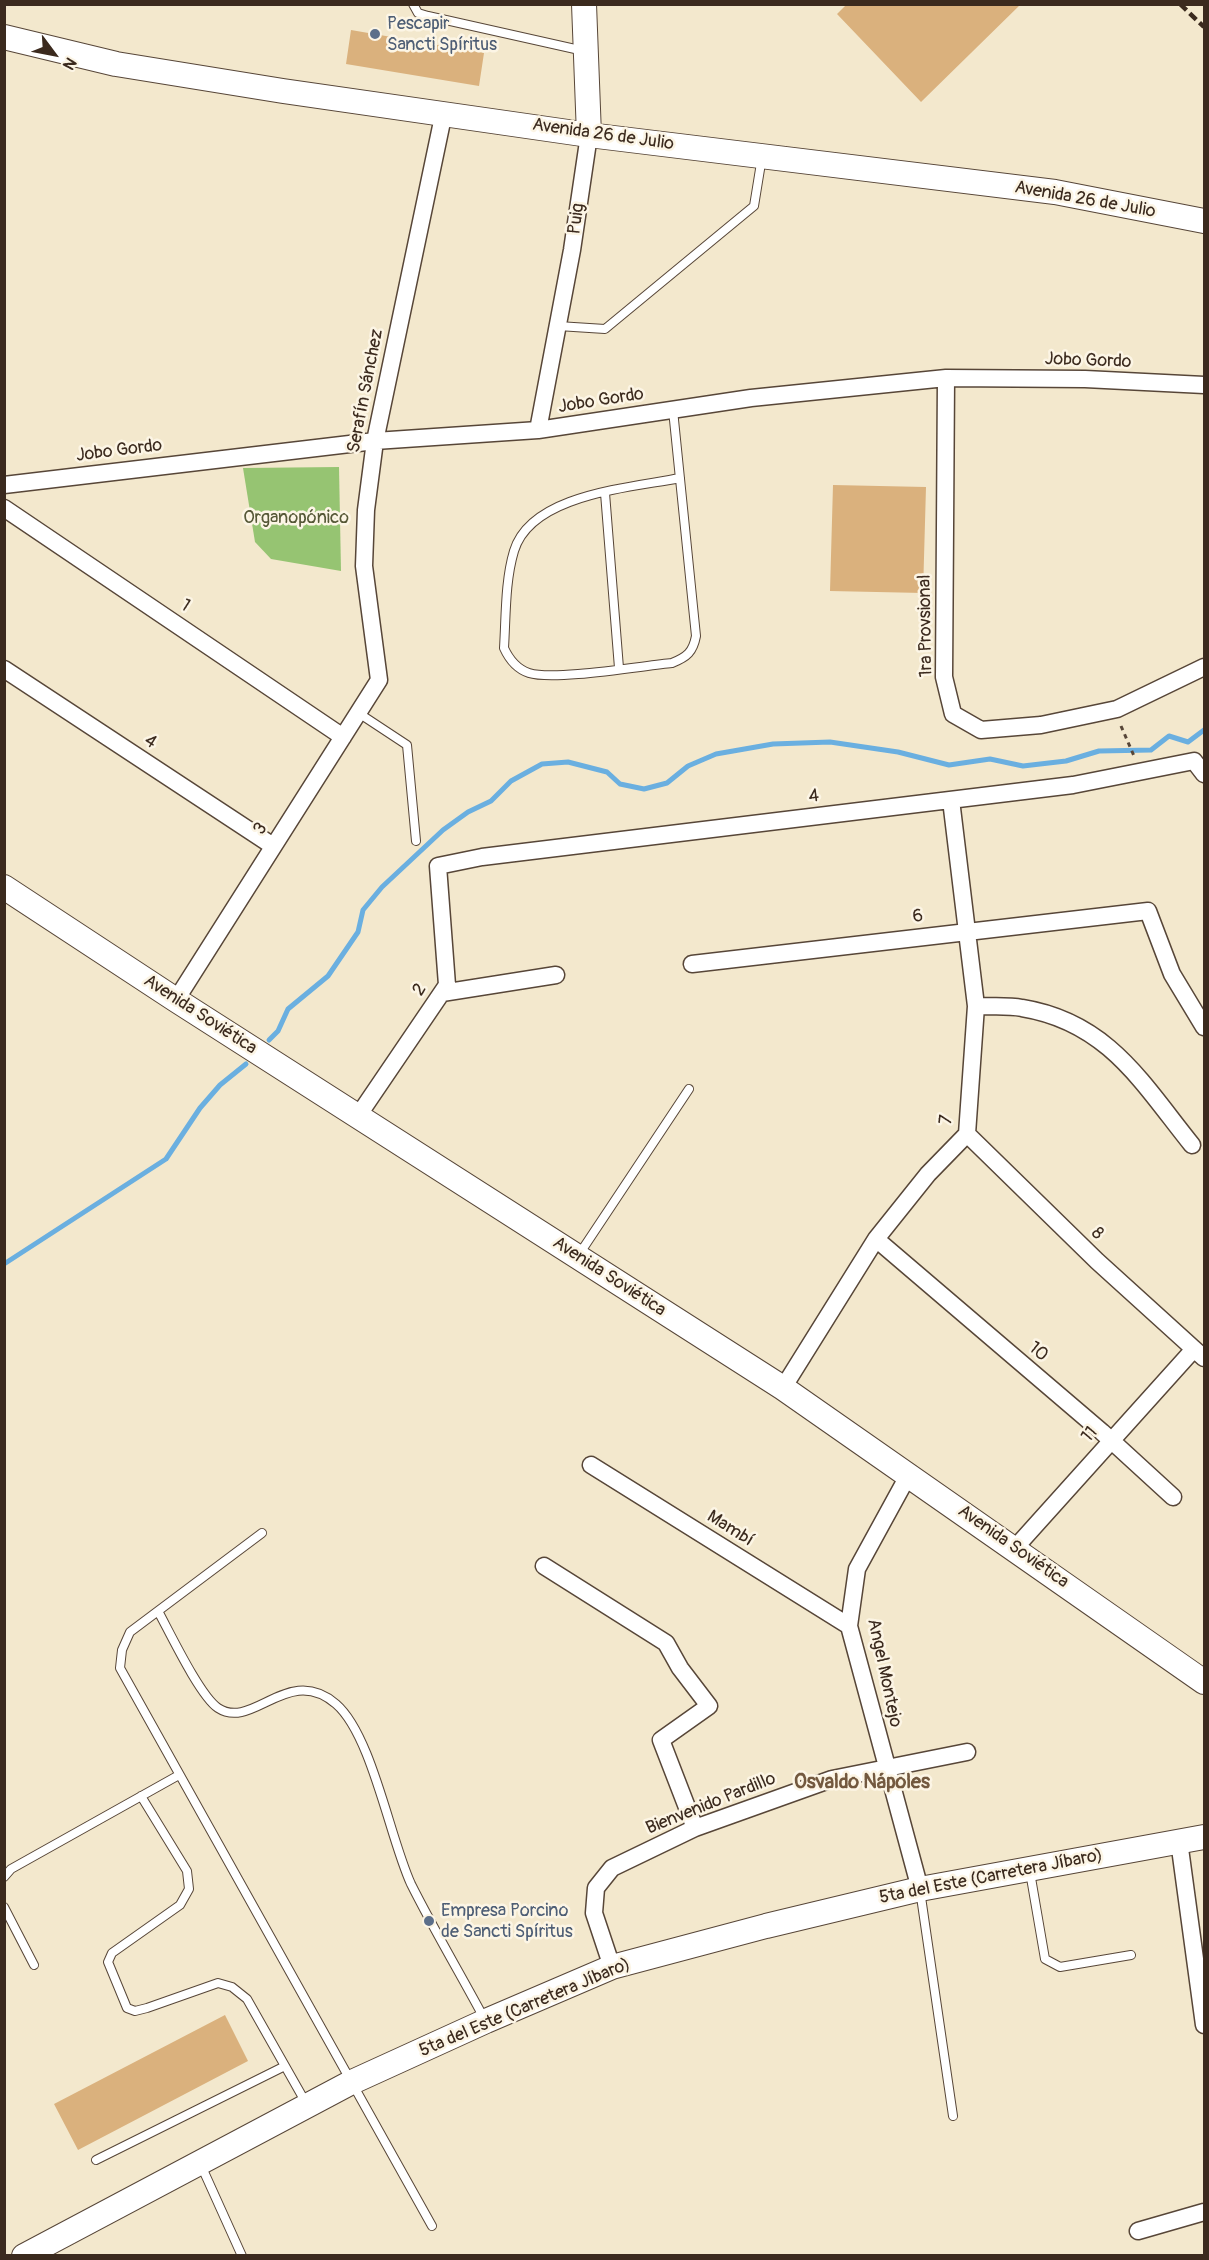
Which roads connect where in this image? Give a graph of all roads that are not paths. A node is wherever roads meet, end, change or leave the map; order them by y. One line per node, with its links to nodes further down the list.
1 (413, 4): 4 (lane)
2 (584, 4): 4 (main road, Puig)
3 (4, 37): 5 (main road, Avenida 26 de Julio)
4 (584, 51): 6 (main road, Puig)
5 (444, 112): 6 (main road, Avenida 26 de Julio); 14 (street, Serafín Sánchez)
6 (589, 135): 7 (main road, Avenida 26 de Julio); 9 (street, Puig)
7 (763, 156): 8 (main road, Avenida 26 de Julio); 9 (lane)
8 (1204, 221)
9 (558, 326): 13 (street, Puig)
10 (946, 378): 11 (street, Jobo Gordo); 12 (street, Jobo Gordo); 19 (street, 1ra Provsional)
11 (1204, 385)
12 (673, 410): 13 (street, Jobo Gordo); 15 (lane)
13 (538, 430): 14 (street, Jobo Gordo)
14 (375, 441): 16 (street, Jobo Gordo); 22 (street, Serafín Sánchez)
15 (680, 478): 17 (lane); 20 (lane)
16 (4, 485)
17 (605, 493): 20 (lane); 20 (lane)
18 (4, 508): 24 (street, 1)
19 (1204, 667)
20 (619, 668)
21 (4, 669): 28 (street, 4)
22 (379, 680): 23 (street, 3)
23 (360, 714): 24 (street, 3); 27 (lane)
24 (343, 737): 28 (street, 3)
25 (1199, 768): 26 (street, 4)
26 (951, 800): 29 (street, 4); 31 (street, 7)
27 (416, 841)
28 (273, 846): 35 (street, 3)
29 (438, 866): 34 (street, 2)
30 (4, 887): 35 (main road, Avenida Soviética)
31 (969, 930): 32 (street, 6); 36 (street, 7); 37 (street, 6)
32 (692, 964)
33 (556, 975): 34 (street)
34 (442, 993): 39 (street, 2)
35 (176, 1000): 39 (main road, Avenida Soviética)
36 (976, 1006): 40 (street, 7); 41 (street)
37 (1204, 1027)
38 (689, 1089): 43 (lane)
39 (358, 1116): 43 (main road, Avenida Soviética)
40 (967, 1134): 42 (street, 7); 44 (street, 8)
41 (1192, 1145)
42 (876, 1239): 45 (street, 7); 46 (street, 10)
43 (578, 1257): 45 (main road, Avenida Soviética)
44 (1199, 1353): 46 (street, 11)
45 (783, 1388): 48 (main road, Avenida Soviética)
46 (1111, 1440): 49 (street, 10); 51 (street, 11)
47 (591, 1465): 54 (street, Mambí)
48 (909, 1474): 51 (main road, Avenida Soviética); 54 (street, Angel Montejo)
49 (1173, 1497)
50 (262, 1533): 53 (lane)
51 (1015, 1548): 55 (main road, Avenida Soviética)
52 (544, 1566): 60 (street)
53 (158, 1611): 58 (lane); 70 (lane)
54 (849, 1626): 57 (street, Angel Montejo)
55 (1204, 1682)
56 (967, 1752): 57 (street, Bienvenido Pardillo)
57 (886, 1770): 60 (street, Bienvenido Pardillo); 65 (street, Angel Montejo)
58 (179, 1775): 59 (lane); 73 (lane)
59 (141, 1796): 64 (lane); 72 (lane)
60 (695, 1828): 69 (street, Bienvenido Pardillo)
61 (1204, 1837): 62 (main road, 5ta del Este (Carretera Jíbaro))
62 (1179, 1841): 63 (main road, 5ta del Este (Carretera Jíbaro)); 71 (street)
63 (1029, 1869): 65 (main road, 5ta del Este (Carretera Jíbaro)); 67 (lane)
64 (4, 1877)
65 (920, 1889): 69 (main road, 5ta del Este (Carretera Jíbaro)); 75 (lane)
66 (4, 1906): 68 (lane)
67 (1131, 1955)
68 (34, 1965)
69 (612, 1967): 70 (main road, 5ta del Este (Carretera Jíbaro))
70 (486, 2021): 73 (main road, 5ta del Este (Carretera Jíbaro))
71 (1204, 2025)
72 (283, 2067): 74 (lane); 76 (lane)
73 (351, 2083): 74 (main road, 5ta del Este (Carretera Jíbaro)); 79 (lane)
74 (308, 2106): 77 (main road, 5ta del Este (Carretera Jíbaro))
75 (953, 2116)
76 (96, 2160)
77 (199, 2163): 81 (main road, 5ta del Este (Carretera Jíbaro)); 82 (lane)
78 (1204, 2212): 80 (street)
79 (432, 2226)
80 (1138, 2231)
81 (24, 2256)
82 (242, 2256)

